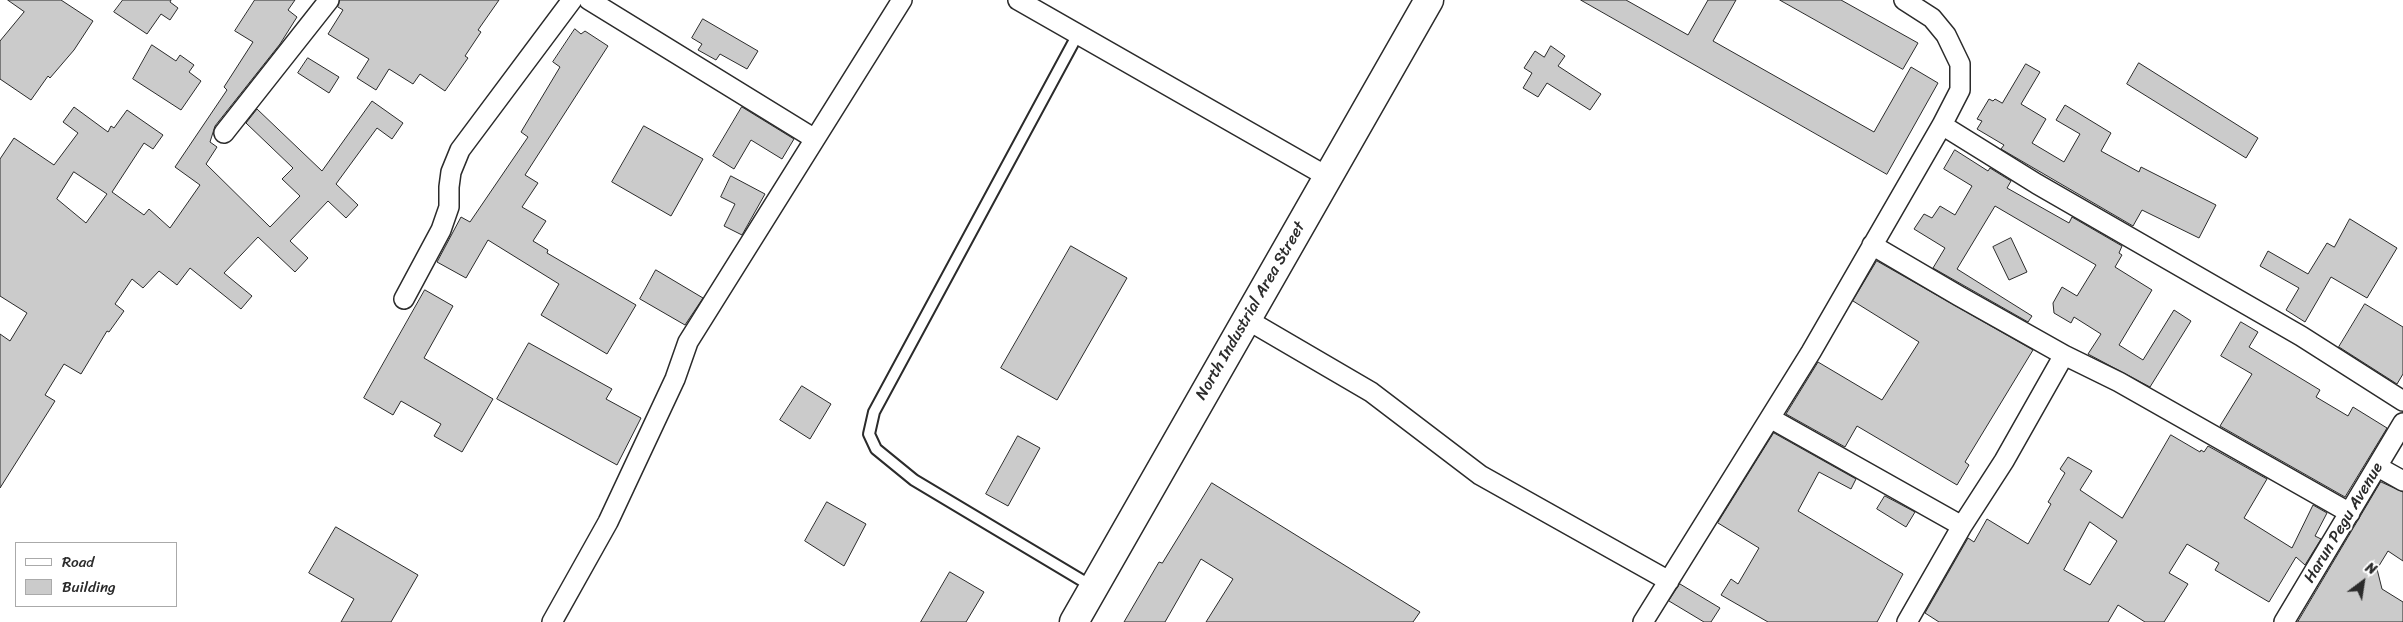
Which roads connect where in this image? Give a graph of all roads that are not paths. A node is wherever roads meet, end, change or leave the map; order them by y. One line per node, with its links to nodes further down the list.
1 (329, 0): 10 (street)
2 (572, 0): 14 (street)
3 (589, 0): 11 (street)
4 (902, 0): 11 (street)
5 (1018, 0): 8 (street)
6 (1429, 0): 12 (main road, North Industrial Area Street)
7 (1904, 0): 9 (street)
8 (1078, 34): 12 (street); 25 (lane)
9 (1942, 125): 13 (street); 17 (street)
10 (224, 133)
11 (815, 140): 26 (street)
12 (1328, 177): 15 (main road, North Industrial Area Street)
13 (1872, 246): 16 (street); 18 (street)
14 (404, 299)
15 (1246, 319): 24 (street); 25 (main road, North Industrial Area Street)
16 (2064, 355): 22 (street); 23 (street)
17 (2403, 401)
18 (1770, 418): 23 (street); 24 (street)
19 (2403, 423): 20 (street, Harun Pegu Avenue)
20 (2378, 467): 21 (street); 22 (street, Harun Pegu Avenue)
21 (2403, 481)
22 (2350, 513): 30 (street, Harun Pegu Avenue)
23 (1962, 526): 29 (street)
24 (1669, 581): 28 (street)
25 (1093, 587): 27 (main road, North Industrial Area Street)
26 (552, 622)
27 (1074, 622)
28 (1642, 622)
29 (1907, 622)
30 (2284, 622)

